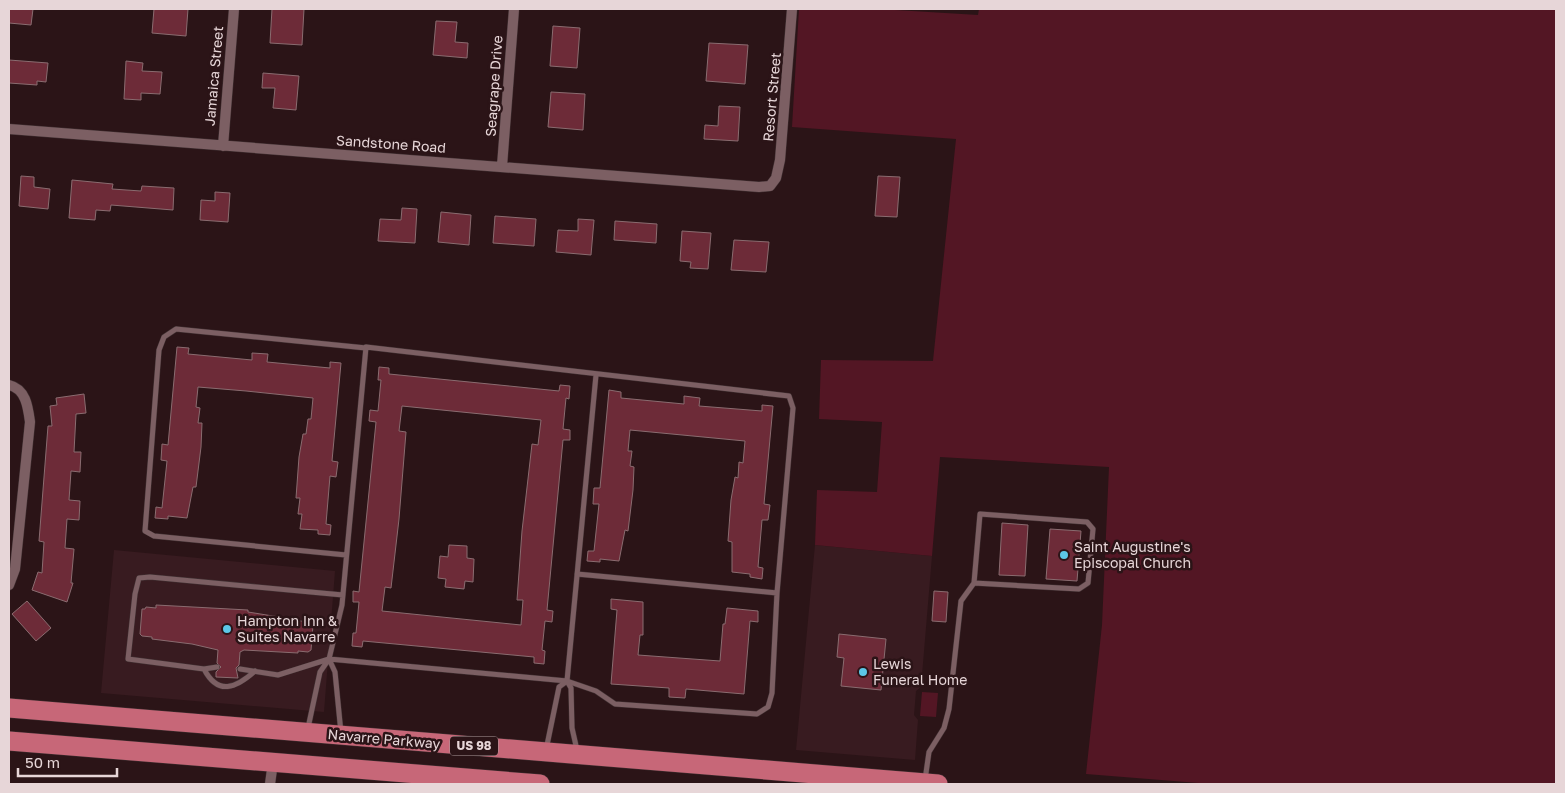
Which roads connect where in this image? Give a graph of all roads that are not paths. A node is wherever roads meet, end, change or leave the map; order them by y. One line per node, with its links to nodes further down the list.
1 (234, 9): 5 (street, Jamaica Street)
2 (514, 9): 6 (street, Seagrape Drive)
3 (792, 9): 7 (street, Resort Street)
4 (9, 129): 5 (street, Sandstone Road)
5 (223, 146): 6 (street, Sandstone Road)
6 (502, 166): 7 (street, Sandstone Road)
7 (770, 186)
8 (366, 348): 9 (lane); 11 (lane); 11 (lane)
9 (596, 375): 12 (lane); 15 (lane)
10 (9, 385): 14 (street)
11 (346, 555): 16 (lane)
12 (577, 574): 15 (lane); 22 (lane)
13 (974, 583): 13 (lane); 34 (lane)
14 (9, 585)
15 (777, 593): 22 (lane)
16 (343, 595): 17 (lane); 19 (lane)
17 (329, 659): 21 (lane); 22 (lane); 24 (lane); 25 (lane)
18 (216, 667): 19 (lane)
19 (204, 669): 21 (lane)
20 (240, 670): 21 (lane)
21 (255, 671)
22 (567, 681): 27 (lane); 28 (lane)
23 (9, 708): 24 (highway, Navarre Parkway / US 98)
24 (307, 733): 25 (highway, Navarre Parkway / US 98)
25 (341, 736): 27 (highway, Navarre Parkway / US 98)
26 (9, 741): 29 (highway)
27 (546, 752): 28 (highway, Navarre Parkway / US 98)
28 (578, 755): 31 (highway, Navarre Parkway / US 98)
29 (273, 762): 30 (highway); 32 (street)
30 (403, 779): 33 (highway)
31 (844, 781): 34 (highway, Navarre Parkway / US 98)
32 (270, 784)
33 (540, 784)
34 (932, 784)

